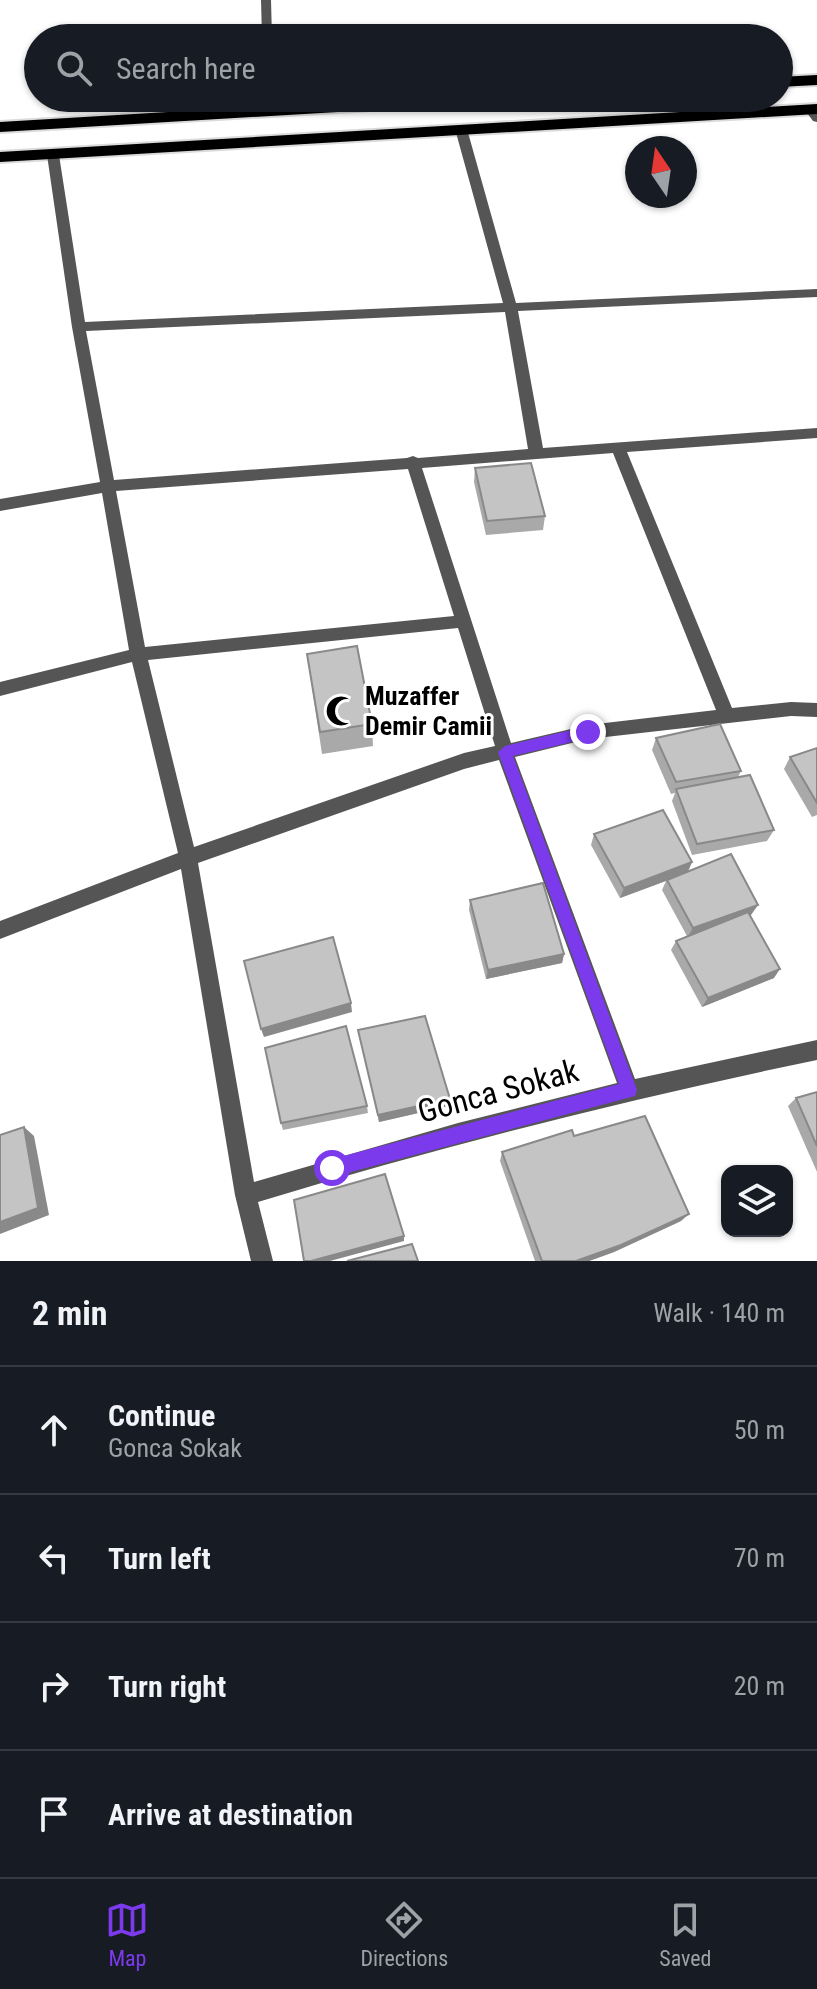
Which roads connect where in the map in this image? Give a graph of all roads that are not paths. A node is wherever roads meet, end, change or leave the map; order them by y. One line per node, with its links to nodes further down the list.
1 (266, 0): 2 (street)
2 (267, 24)
3 (817, 80): 4 (highway)
4 (793, 81)
5 (175, 112): 7 (highway)
6 (815, 112): 8 (highway)
7 (0, 127)
8 (461, 129): 9 (highway); 12 (street)
9 (53, 155): 10 (highway); 13 (street)
10 (0, 157)
11 (817, 293): 12 (street)
12 (511, 307): 13 (street); 16 (street)
13 (79, 327): 18 (street)
14 (815, 436): 15 (street)
15 (618, 447): 16 (street); 24 (street)
16 (536, 452): 17 (street)
17 (413, 461): 18 (street); 20 (street)
18 (109, 486): 19 (street); 21 (street)
19 (0, 505)
20 (464, 621): 21 (street); 25 (street)
21 (138, 654): 22 (street); 26 (street)
22 (0, 689)
23 (817, 710): 24 (street)
24 (727, 716): 25 (street)
25 (505, 752): 26 (street); 29 (street)
26 (188, 858): 27 (street); 30 (street)
27 (0, 930)
28 (817, 1050): 29 (street, Gonca Sokak)
29 (629, 1090): 30 (street, Gonca Sokak)
30 (246, 1195): 31 (street)
31 (262, 1261)

